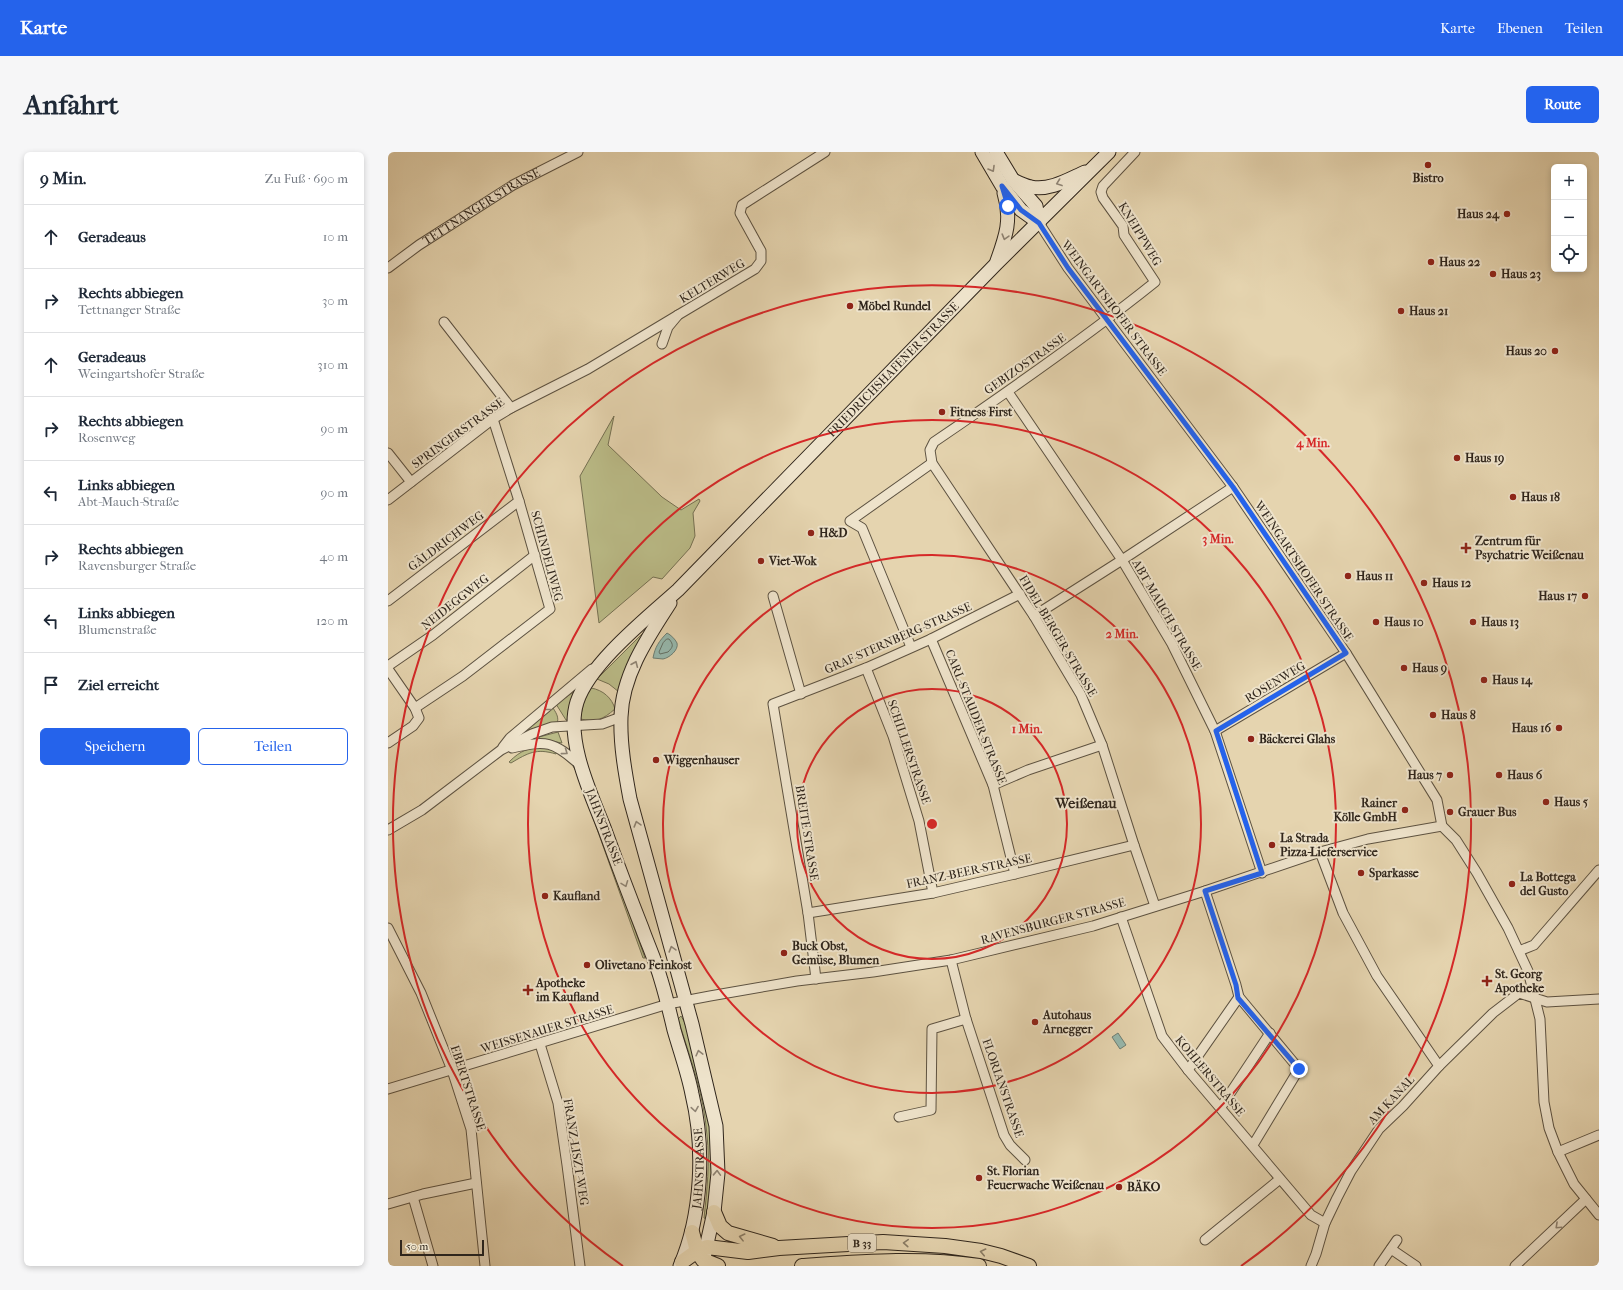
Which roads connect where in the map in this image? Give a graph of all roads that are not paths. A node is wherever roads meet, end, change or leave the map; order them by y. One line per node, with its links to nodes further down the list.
1 (578, 152): 11 (street, TETTNANGER STRASSE)
2 (825, 152): 12 (street, KELTERWEG)
3 (982, 152): 8 (main road, one-way to 8)
4 (996, 152): 8 (main road)
5 (1110, 152): 7 (main road, FRIEDRICHSHAFENER STRASSE)
6 (1135, 152): 13 (street, KNEIPPWEG)
7 (1094, 168): 8 (main road, one-way to 8); 9 (main road, FRIEDRICHSHAFENER STRASSE)
8 (1007, 183): 9 (main road); 10 (main road, one-way to 10)
9 (1039, 223): 10 (main road, FRIEDRICHSHAFENER STRASSE); 13 (street, WEINGARTSHOFER STRASSE)
10 (996, 264): 28 (main road, FRIEDRICHSHAFENER STRASSE)
11 (388, 268)
12 (678, 315): 15 (street, KELTERWEG); 16 (street, KELTERWEG)
13 (1108, 320): 17 (street, GEBIZOSTRASSE); 23 (street, WEINGARTSHOFER STRASSE)
14 (444, 322): 18 (street)
15 (662, 344)
16 (588, 369): 18 (street, SPRINGERSTRASSE)
17 (1008, 392): 21 (street, GEBIZOSTRASSE); 27 (street, ABT-MAUCH-STRASSE)
18 (511, 408): 19 (street, SPRINGERSTRASSE)
19 (493, 419): 22 (street, SPRINGERSTRASSE); 25 (street, SCHINDELIWEG)
20 (388, 453): 22 (street)
21 (932, 462): 29 (street, FIDEL-BERGER-STRASSE); 34 (street)
22 (412, 482): 24 (street, SPRINGERSTRASSE)
23 (1233, 487): 27 (street); 36 (street, WEINGARTSHOFER STRASSE)
24 (388, 500)
25 (519, 501): 26 (street, SCHINDELIWEG); 31 (street, GÄLDRICHWEG)
26 (535, 555): 37 (street, NEIDEGGWEG); 41 (street, SCHINDELIWEG)
27 (1122, 560): 32 (street); 44 (street, ABT-MAUCH-STRASSE)
28 (678, 590): 35 (main road, FRIEDRICHSHAFENER STRASSE); 42 (main road, FRIEDRICHSHAFENER STRASSE, one-way to 28)
29 (1020, 594): 32 (street, FIDEL-BERGER-STRASSE); 33 (street, GRAF-STERNBERG-STRASSE)
30 (773, 596): 39 (street)
31 (388, 601)
32 (1034, 616): 46 (street, FIDEL-BERGER-STRASSE)
33 (931, 639): 34 (street, GRAF-STERNBERG-STRASSE); 49 (street, CARL-STAUDER-STRASSE)
34 (911, 647): 38 (street, GRAF-STERNBERG-STRASSE)
35 (610, 653): 43 (main road, JAHNSTRASSE); 47 (street, one-way to 47)
36 (1346, 653): 44 (street, ROSENWEG); 50 (street, WEINGARTSHOFER STRASSE)
37 (388, 668): 41 (street)
38 (866, 668): 39 (street, GRAF-STERNBERG-STRASSE); 58 (street, SCHILLERSTRASSE)
39 (801, 694): 40 (street, GRAF-STERNBERG-STRASSE)
40 (785, 700): 60 (street, BREITE STRASSE)
41 (415, 708): 45 (street)
42 (620, 717): 43 (street); 69 (main road, JAHNSTRASSE, one-way to 42)
43 (574, 726): 47 (street); 48 (main road, JAHNSTRASSE)
44 (1216, 731): 55 (street, ABT-MAUCH-STRASSE)
45 (388, 743)
46 (1102, 745): 49 (street); 52 (street, FIDEL-BERGER-STRASSE)
47 (501, 750): 48 (street, one-way to 48); 51 (street)
48 (580, 765): 70 (main road, JAHNSTRASSE, one-way to 70)
49 (993, 785): 56 (street, CARL-STAUDER-STRASSE)
50 (1442, 826): 53 (street, RAVENSBURGER STRASSE); 63 (street)
51 (388, 830)
52 (1134, 845): 56 (street, FRANZ-BEER-STRASSE); 59 (street, FIDEL-BERGER-STRASSE)
53 (1320, 852): 55 (street, RAVENSBURGER STRASSE); 74 (street)
54 (1599, 870): 63 (street)
55 (1262, 873): 57 (street, RAVENSBURGER STRASSE)
56 (1015, 874): 58 (street, FRANZ-BEER-STRASSE)
57 (1205, 891): 59 (street, RAVENSBURGER STRASSE); 66 (street)
58 (933, 892): 60 (street, FRANZ-BEER-STRASSE)
59 (1155, 906): 61 (street, RAVENSBURGER STRASSE)
60 (808, 913): 65 (street, BREITE STRASSE)
61 (1121, 917): 64 (street, RAVENSBURGER STRASSE); 76 (street, KOHLERSTRASSE)
62 (388, 928): 75 (street, EBERTSTRASSE)
63 (1519, 950): 67 (street)
64 (950, 960): 65 (street, RAVENSBURGER STRASSE); 71 (street, FLORIANSTRASSE)
65 (816, 979): 69 (street, RAVENSBURGER STRASSE)
66 (1238, 998): 72 (street); 76 (street)
67 (1535, 998): 68 (street); 74 (street, AM KANAL); 82 (street)
68 (1599, 998)
69 (686, 1000): 70 (street); 89 (main road, JAHNSTRASSE, one-way to 69)
70 (668, 1004): 73 (street, WEISSENAUER STRASSE); 92 (main road, JAHNSTRASSE, one-way to 92)
71 (966, 1019): 79 (street); 83 (street, FLORIANSTRASSE)
72 (1270, 1033): 78 (street); 81 (street)
73 (540, 1044): 75 (street, WEISSENAUER STRASSE); 101 (street, FRANZ-LISZT-WEG)
74 (1439, 1066): 91 (street, AM KANAL)
75 (452, 1070): 77 (street, WEISSENAUER STRASSE); 85 (street, EBERTSTRASSE)
76 (1188, 1070): 78 (street, KOHLERSTRASSE)
77 (388, 1089)
78 (1221, 1107): 81 (street, KOHLERSTRASSE)
79 (899, 1117)
80 (1599, 1136): 82 (street)
81 (1253, 1145): 84 (street, KOHLERSTRASSE)
82 (1558, 1152): 87 (street)
83 (1025, 1160)
84 (1280, 1179): 91 (street, KOHLERSTRASSE); 93 (street)
85 (476, 1183): 86 (street); 100 (street, EBERTSTRASSE)
86 (413, 1197): 88 (street); 99 (street)
87 (1586, 1199): 90 (street); 109 (street, one-way to 109)
88 (388, 1204)
89 (714, 1212): 95 (main road, B 33, one-way to 89); 97 (main road, JAHNSTRASSE)
90 (1599, 1215)
91 (1325, 1223): 106 (street, AM KANAL)
92 (692, 1232): 97 (main road); 98 (main road, JAHNSTRASSE)
93 (1205, 1240)
94 (1397, 1240): 96 (street)
95 (779, 1248): 97 (main road, B 33); 105 (main road, B 33, one-way to 95)
96 (1391, 1249): 107 (street); 108 (street)
97 (702, 1256): 98 (main road, JAHNSTRASSE); 102 (main road)
98 (681, 1264)
99 (433, 1266)
100 (485, 1266)
101 (580, 1266)
102 (718, 1266)
103 (802, 1266): 104 (main road, B 33)
104 (979, 1266)
105 (1029, 1266)
106 (1311, 1266)
107 (1379, 1266)
108 (1416, 1266)
109 (1515, 1266)

